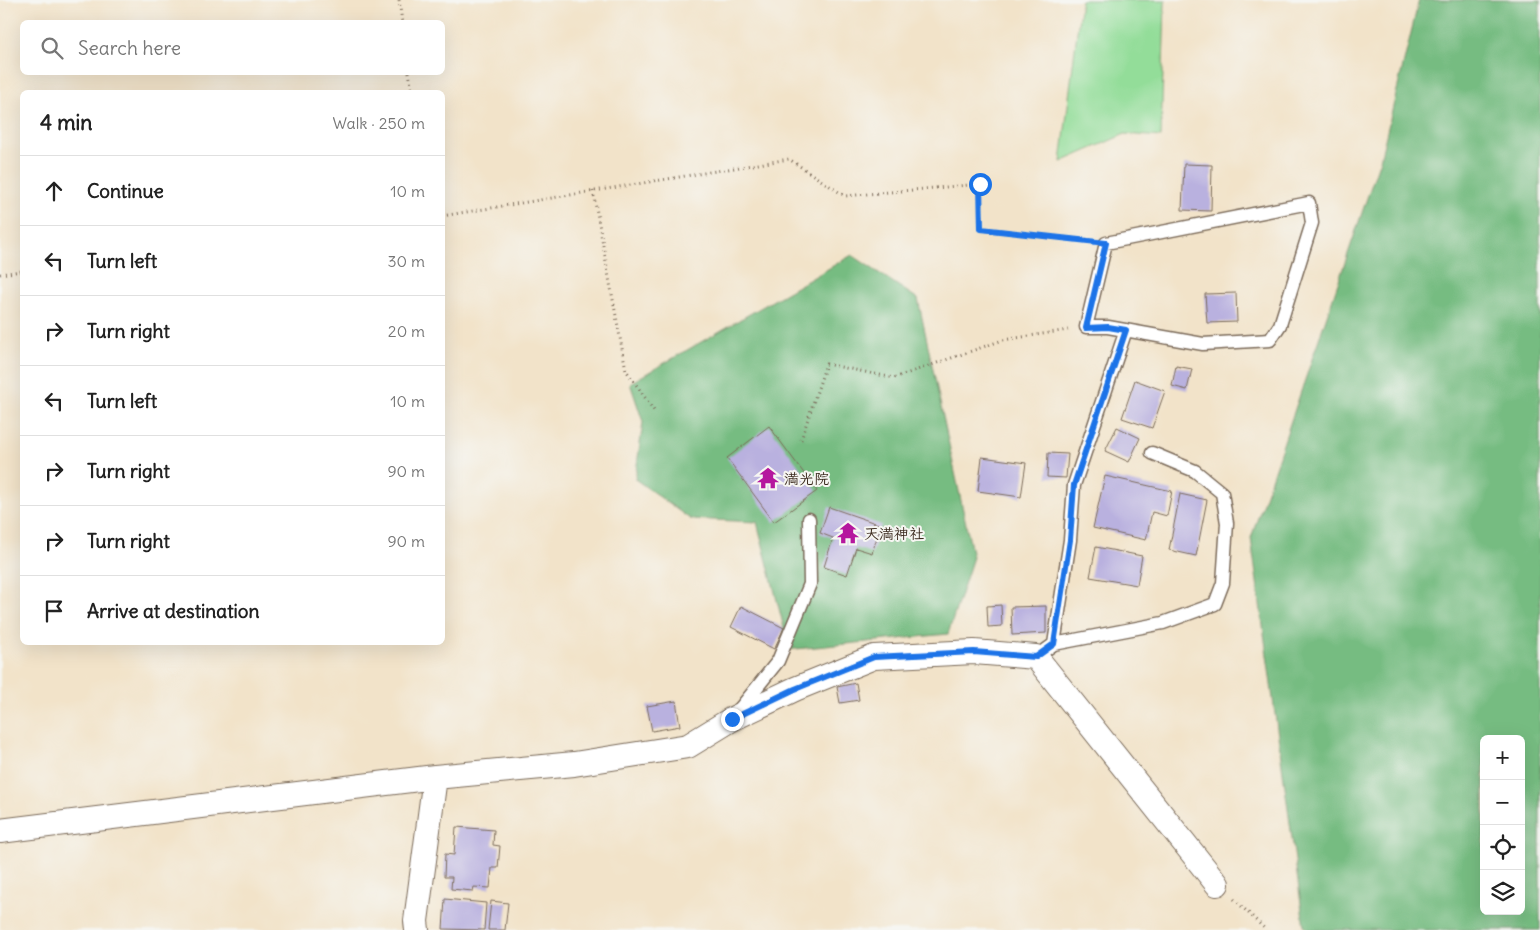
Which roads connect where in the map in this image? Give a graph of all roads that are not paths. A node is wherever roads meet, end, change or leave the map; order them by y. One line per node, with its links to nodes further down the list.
1 (1126, 330): 1 (lane); 4 (lane)
2 (1152, 453): 4 (lane)
3 (809, 519): 5 (lane)
4 (1045, 651): 5 (street); 8 (street)
5 (732, 719): 6 (street)
6 (434, 777): 7 (street); 9 (street)
7 (0, 831)
8 (1217, 884)
9 (417, 930)

